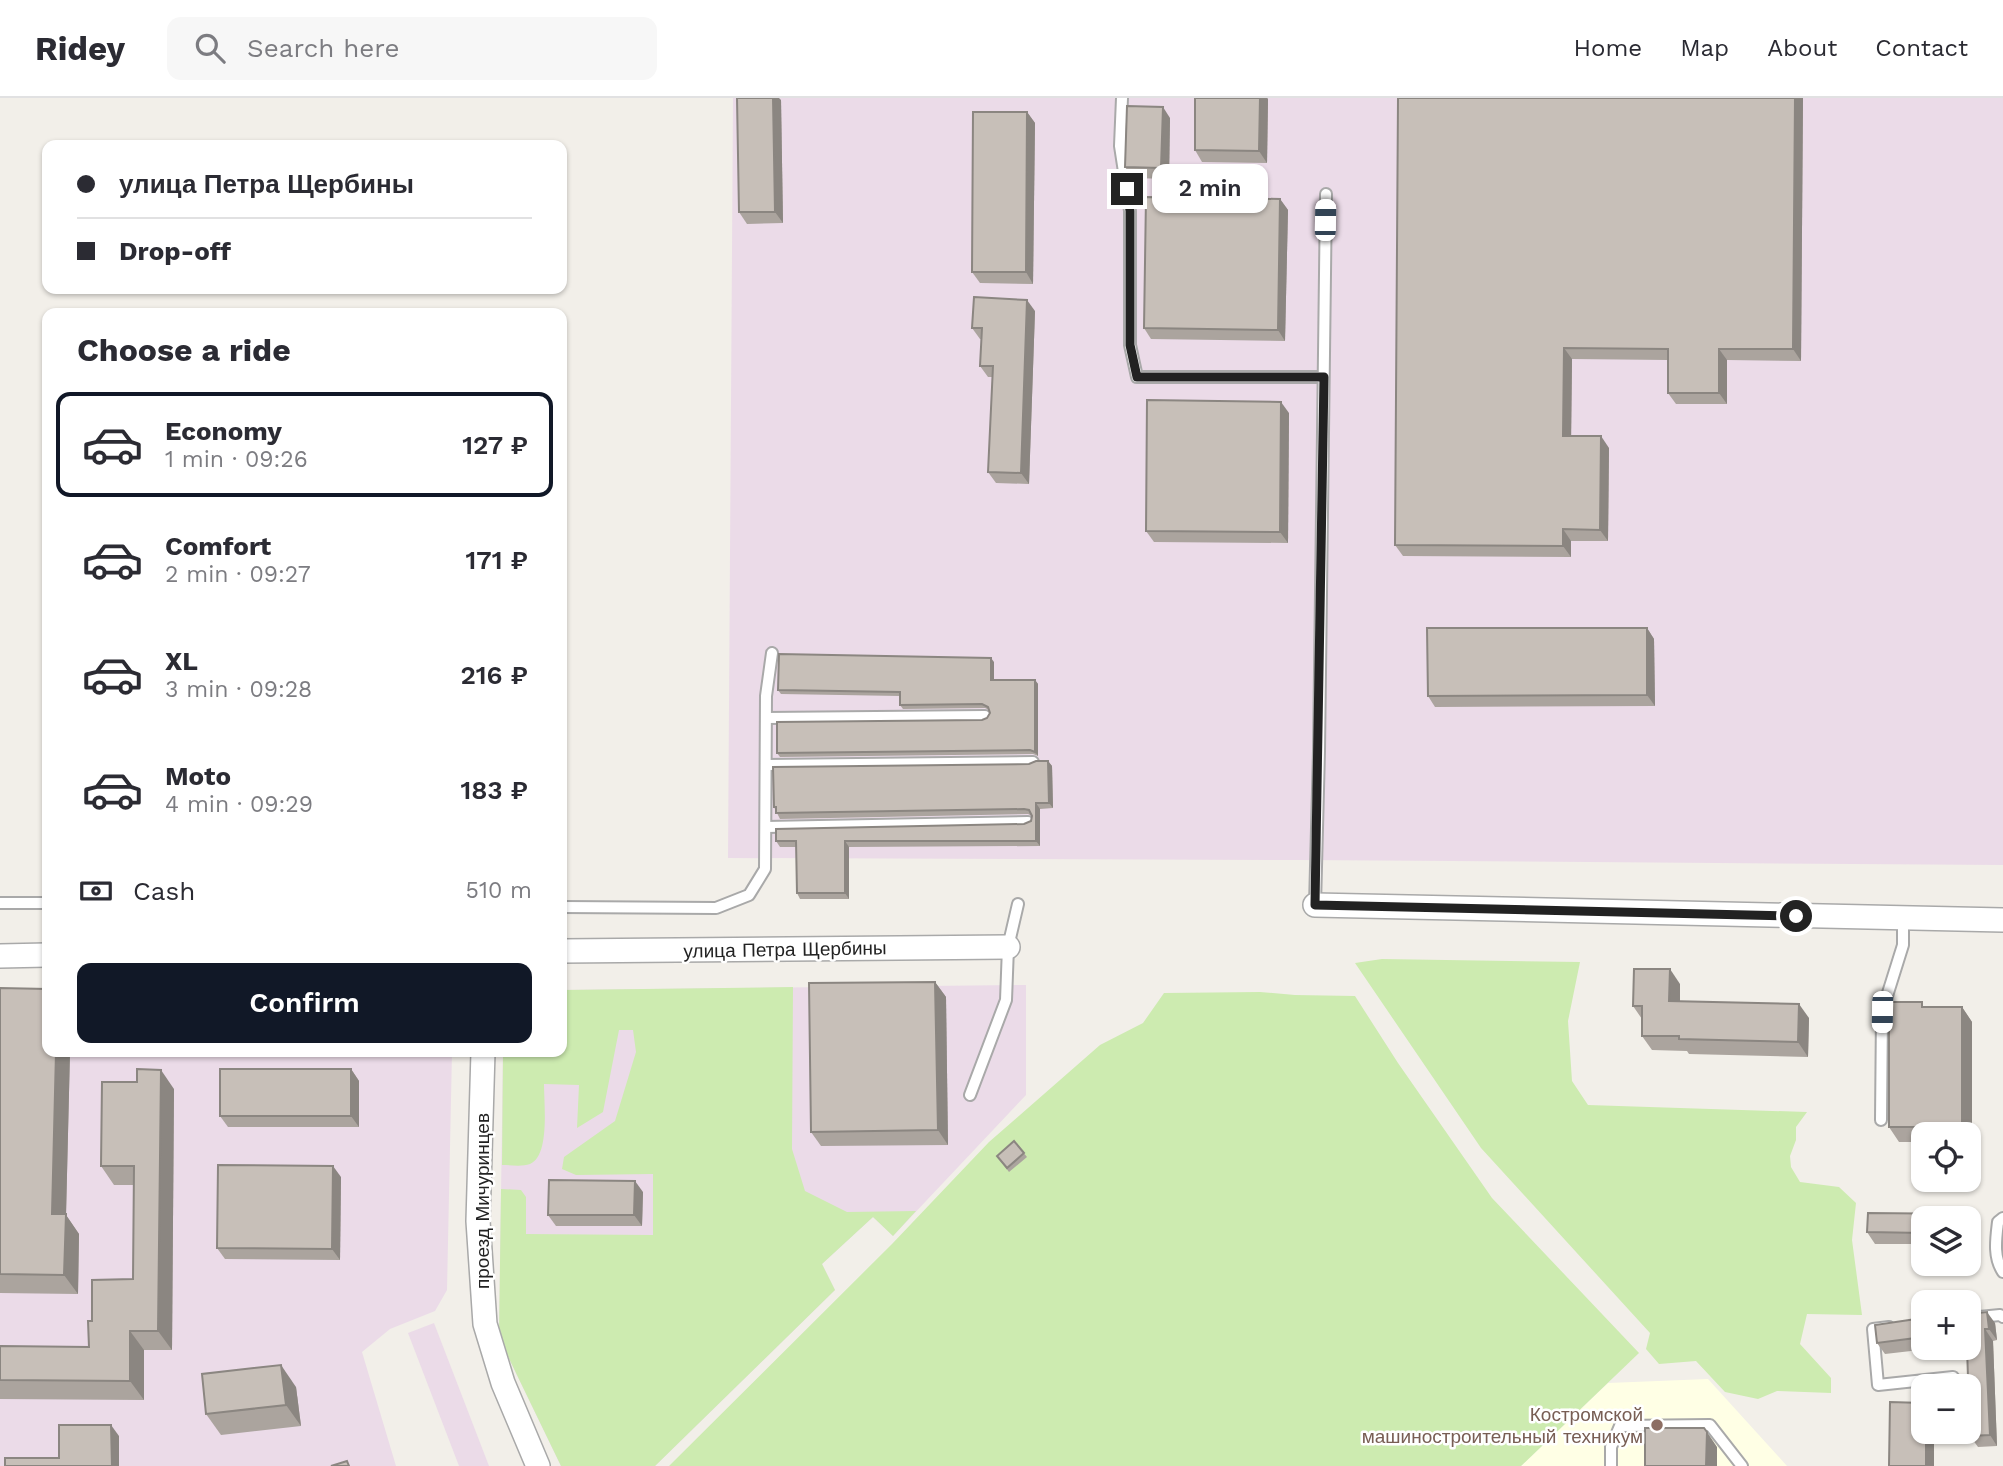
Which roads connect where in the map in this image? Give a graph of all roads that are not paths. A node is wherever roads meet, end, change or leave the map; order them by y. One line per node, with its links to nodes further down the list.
1 (1122, 98): 3 (lane)
2 (1326, 194): 3 (lane)
3 (1324, 377): 14 (lane)
4 (772, 653): 6 (lane)
5 (985, 716): 6 (lane)
6 (766, 718): 8 (lane)
7 (1033, 762): 8 (lane)
8 (766, 765): 10 (lane)
9 (1028, 822): 10 (lane)
10 (766, 827): 15 (lane)
11 (0, 903): 12 (lane)
12 (42, 903)
13 (1018, 904): 18 (lane)
14 (1315, 905): 16 (street)
15 (567, 907)
16 (1903, 919): 17 (street); 24 (lane)
17 (2003, 920)
18 (1008, 947): 19 (street, улица Петра Щербины); 23 (lane)
19 (567, 951)
20 (42, 955): 21 (street)
21 (0, 956)
22 (484, 1057): 32 (street, проезд Мичуринцев)
23 (970, 1095)
24 (1881, 1120)
25 (2003, 1218): 26 (lane)
26 (2003, 1272)
27 (1981, 1317): 28 (lane)
28 (2003, 1317)
29 (1898, 1326): 30 (lane)
30 (1911, 1381)
31 (1739, 1465): 33 (lane)
32 (538, 1466)
33 (1611, 1466)

